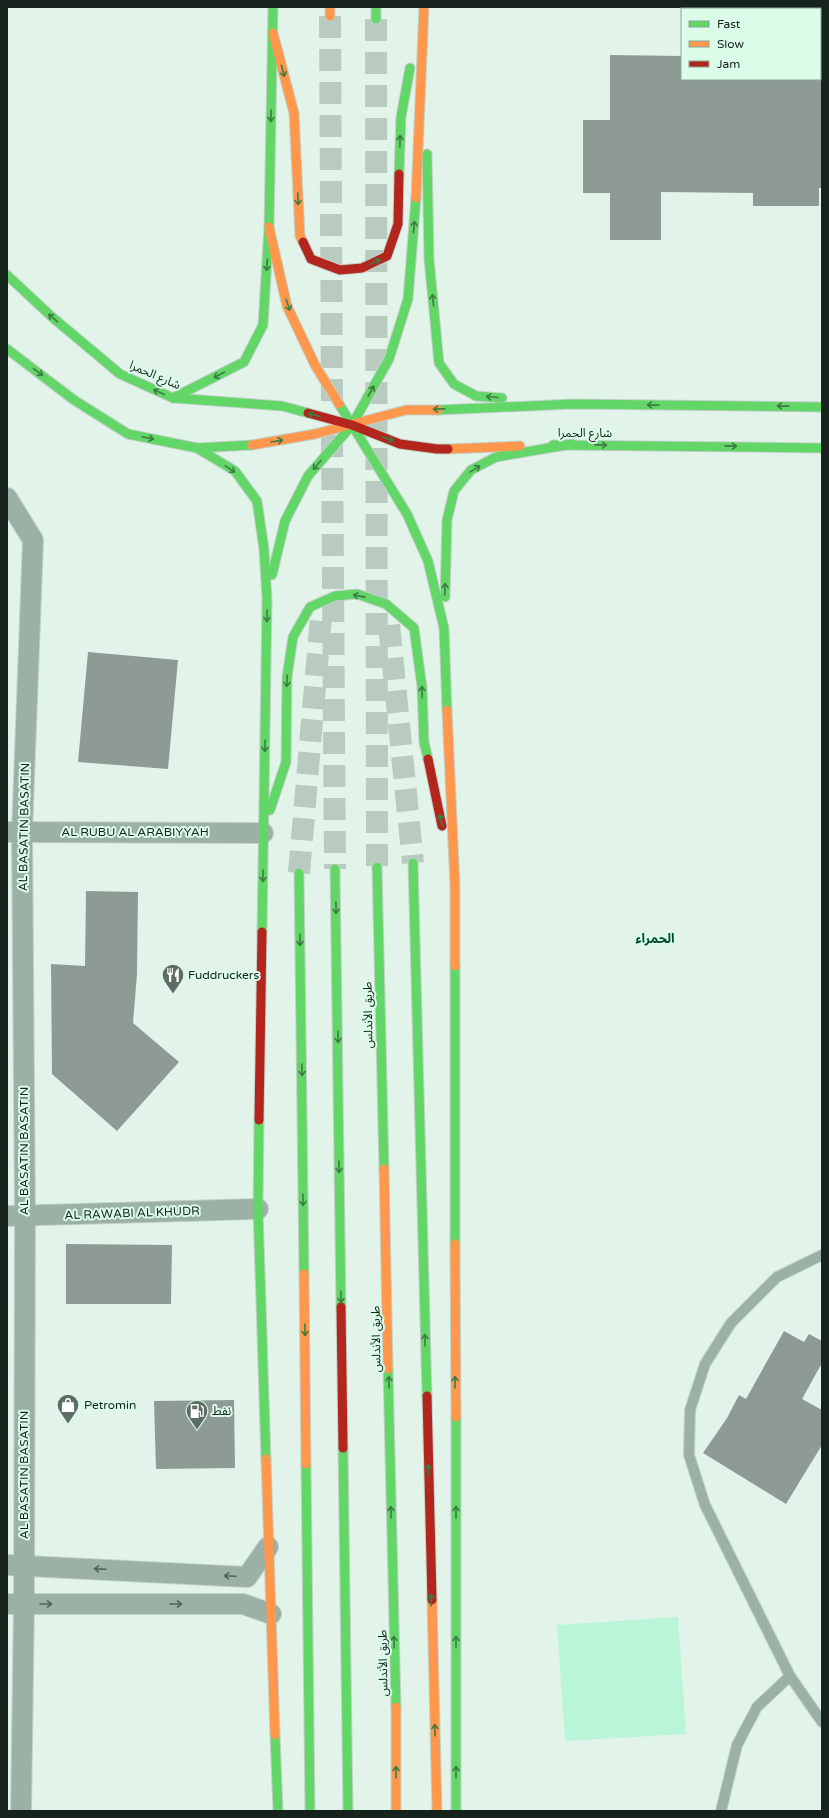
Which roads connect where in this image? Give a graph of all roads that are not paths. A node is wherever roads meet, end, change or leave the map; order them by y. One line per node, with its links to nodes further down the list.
1 (273, 7): 5 (main road)
2 (376, 7): 4 (main road)
3 (423, 7): 5 (main road, one-way to 3); 10 (main road, one-way to 3); 12 (main road, one-way to 3)
4 (376, 19)
5 (273, 33): 6 (main road, one-way to 6)
6 (269, 226): 9 (main road, one-way to 9); 12 (main road, one-way to 12)
7 (7, 275): 9 (main road, شارع الحمرا, one-way to 7)
8 (7, 348): 14 (main road, one-way to 14)
9 (173, 398): 12 (main road, شارع الحمرا, one-way to 9)
10 (573, 404): 11 (main road, one-way to 10); 12 (main road, one-way to 12)
11 (822, 407)
12 (352, 425): 13 (main road, شارع الحمرا, one-way to 13); 14 (main road, one-way to 12); 17 (main road, one-way to 17); 18 (main road)
13 (572, 444): 15 (main road, شارع الحمرا, one-way to 15); 18 (main road, one-way to 13)
14 (197, 448): 17 (main road, one-way to 17)
15 (822, 448)
16 (7, 498): 19 (street, AL BASATIN BASATIN)
17 (267, 599): 20 (main road, one-way to 20)
18 (444, 628): 25 (main road)
19 (14, 832): 20 (street, AL RUBU AL ARABIYYAH); 27 (street, AL BASATIN BASATIN)
20 (263, 833): 25 (main road, one-way to 20); 26 (main road, one-way to 26)
21 (413, 863): 40 (main road, one-way to 21)
22 (377, 867): 39 (main road, طريق الأندلس, one-way to 22)
23 (335, 868): 38 (main road, one-way to 38)
24 (299, 873): 37 (main road, one-way to 37)
25 (455, 886): 41 (main road, one-way to 25)
26 (258, 1209): 27 (street, AL RAWABI AL KHUDR); 29 (main road)
27 (16, 1216): 30 (street, AL BASATIN BASATIN)
28 (822, 1254): 33 (lane)
29 (268, 1547): 30 (street, one-way to 30); 32 (main road)
30 (15, 1565): 31 (street, AL BASATIN BASATIN)
31 (15, 1604): 32 (street, one-way to 32); 35 (street, AL BASATIN BASATIN)
32 (271, 1614): 36 (main road)
33 (790, 1676): 34 (lane); 42 (lane)
34 (822, 1722)
35 (21, 1811)
36 (278, 1811)
37 (310, 1811)
38 (348, 1811)
39 (396, 1811)
40 (437, 1811)
41 (456, 1811)
42 (721, 1811)

